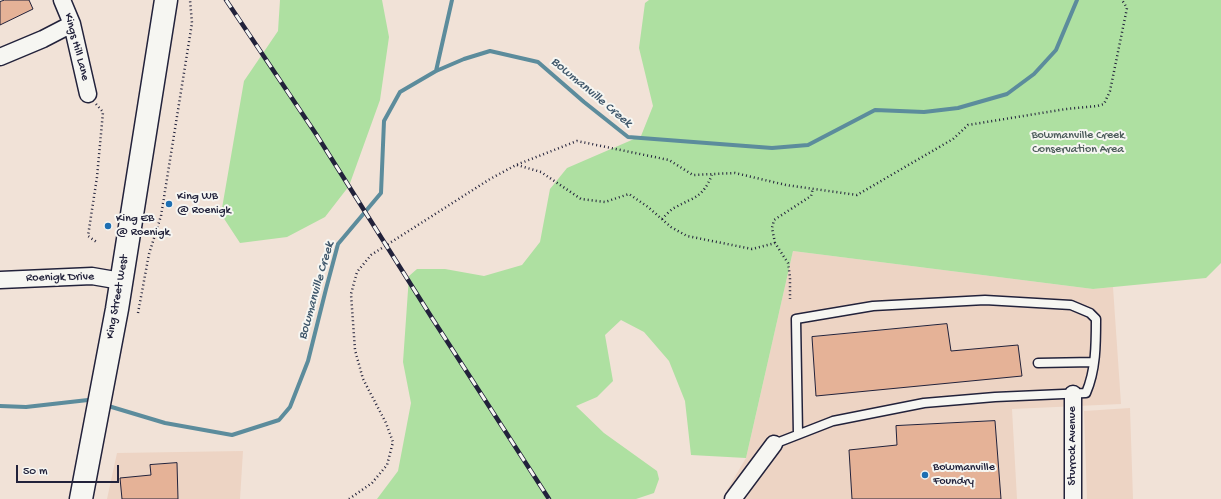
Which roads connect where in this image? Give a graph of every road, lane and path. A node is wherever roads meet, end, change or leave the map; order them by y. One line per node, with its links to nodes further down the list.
1 (62, 0): 5 (street, Kings Hill Lane)
2 (166, 0): 15 (main road, King Street West)
3 (190, 0): 17 (path)
4 (1122, 0): 10 (path)
5 (72, 24): 6 (street); 7 (street, Kings Hill Lane)
6 (0, 57)
7 (88, 94): 12 (path)
8 (516, 165): 9 (path); 11 (path); 24 (path)
9 (712, 175): 10 (path); 11 (path)
10 (813, 188): 13 (path)
11 (662, 219): 13 (path)
12 (98, 242)
13 (775, 243): 16 (path)
14 (0, 280): 15 (street, Roenigk Drive)
15 (121, 281): 23 (main road, King Street West)
16 (790, 299)
17 (138, 313)
18 (1094, 362): 19 (lane); 20 (lane); 21 (lane)
19 (1038, 363)
20 (1073, 394): 21 (lane); 26 (street, Sturrock Avenue)
21 (798, 434): 22 (lane)
22 (774, 444): 25 (street)
23 (81, 499)
24 (349, 499)
25 (733, 499)
26 (1074, 499)

